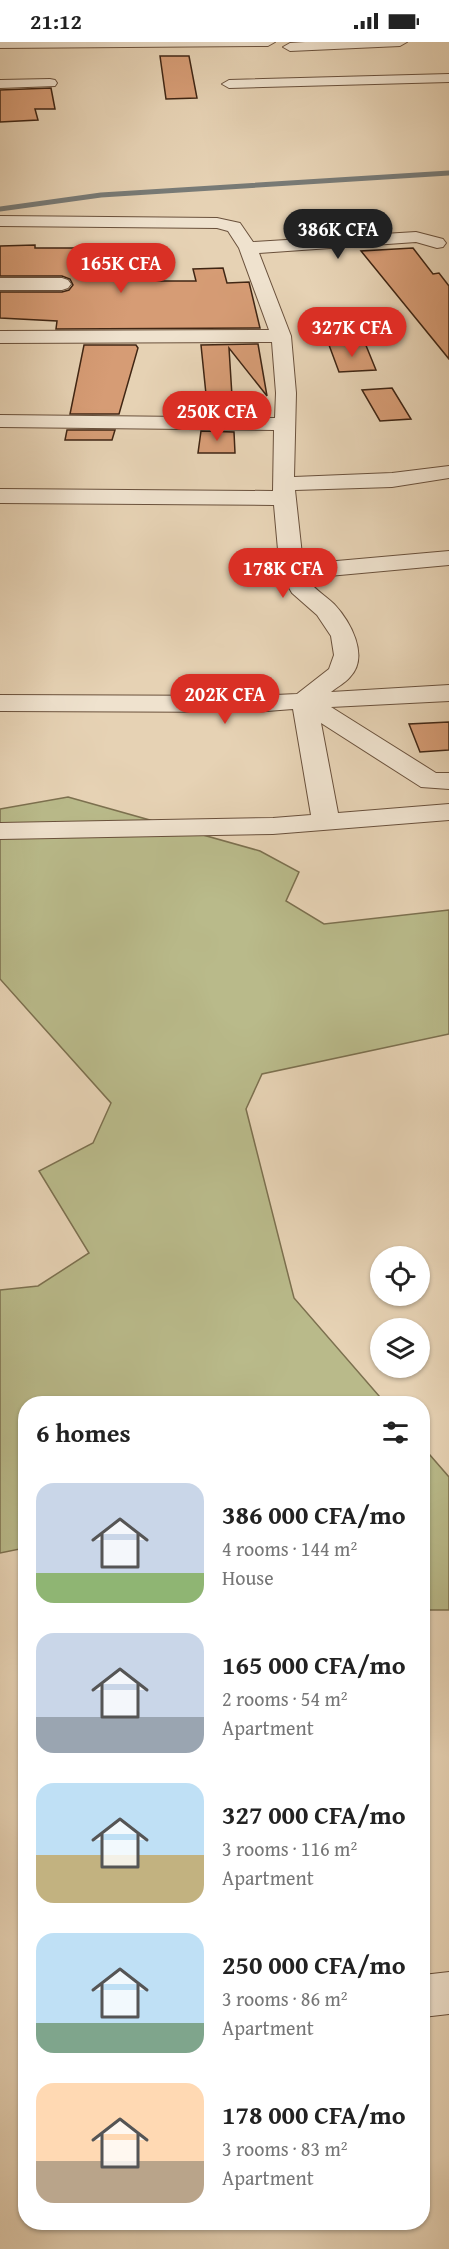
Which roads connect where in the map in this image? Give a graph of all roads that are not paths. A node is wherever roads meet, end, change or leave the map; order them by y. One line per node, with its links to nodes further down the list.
1 (268, 42): 3 (street)
2 (400, 42): 4 (street)
3 (0, 44)
4 (286, 44): 6 (street)
5 (449, 78): 6 (street)
6 (320, 82): 9 (street); 10 (street)
7 (0, 84): 8 (street)
8 (50, 84)
9 (230, 84)
10 (367, 95)
11 (0, 222): 13 (street)
12 (437, 243): 13 (street)
13 (248, 248): 16 (street)
14 (0, 284): 15 (street)
15 (62, 284)
16 (281, 336): 17 (street); 19 (street)
17 (0, 337)
18 (0, 421): 19 (street)
19 (286, 424): 21 (street)
20 (449, 472): 21 (street)
21 (284, 491): 22 (street); 24 (street)
22 (0, 496)
23 (449, 558): 24 (street)
24 (292, 572): 27 (street)
25 (449, 672): 27 (street)
26 (449, 693): 27 (street)
27 (304, 701): 28 (street); 29 (street); 31 (street)
28 (0, 704)
29 (449, 781)
30 (449, 812): 31 (street)
31 (326, 822): 32 (street)
32 (0, 831)
33 (449, 1993): 34 (street)
34 (430, 1995)

